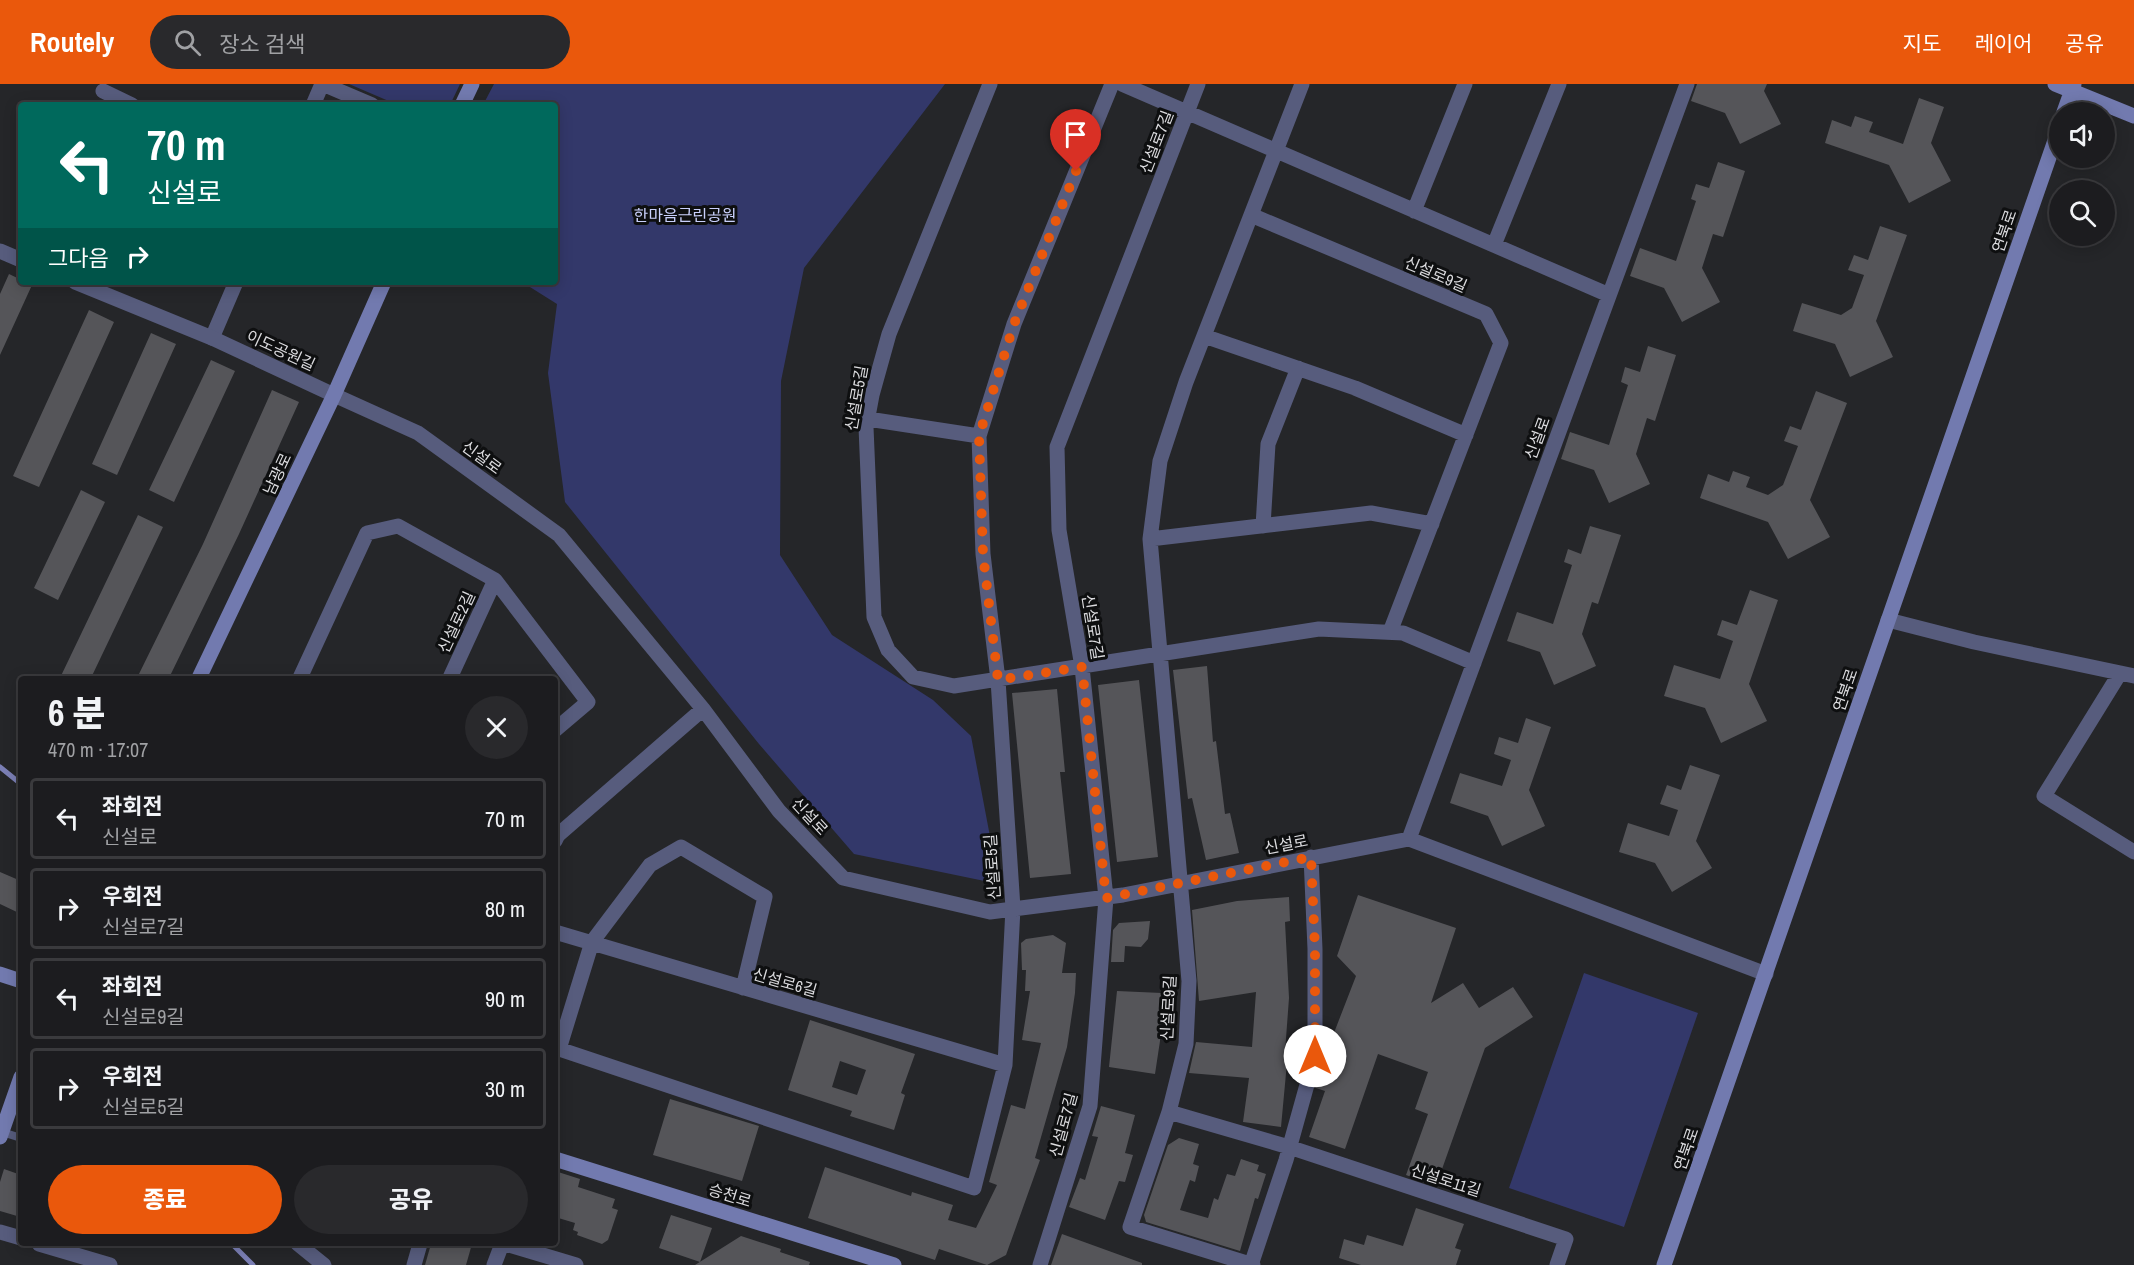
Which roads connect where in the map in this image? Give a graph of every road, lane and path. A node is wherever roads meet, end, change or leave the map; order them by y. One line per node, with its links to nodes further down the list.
1 (322, 84): 15 (street); 16 (street)
2 (471, 84): 17 (main road)
3 (990, 84): 35 (street, 신설로5길)
4 (1112, 84): 37 (street, 신설로5길)
5 (1122, 84): 18 (street)
6 (1198, 84): 18 (street, 신설로7길)
7 (1302, 84): 20 (street, 신설로9길)
8 (1466, 84): 22 (street)
9 (1559, 84): 24 (street)
10 (1687, 84): 30 (street, 신설로)
11 (2055, 84): 12 (main road)
12 (2073, 88): 19 (main road)
13 (102, 93): 14 (street)
14 (124, 102)
15 (314, 102)
16 (365, 102)
17 (463, 102)
18 (1188, 111): 20 (street); 46 (street, 신설로7길)
19 (2134, 116)
20 (1276, 151): 22 (street); 23 (street, 신설로9길)
21 (2049, 158): 42 (main road, 연북로)
22 (1414, 211): 24 (street)
23 (1251, 215): 31 (street, 신설로9길); 36 (street, 신설로9길)
24 (1494, 245): 30 (street)
25 (0, 251): 26 (street)
26 (18, 259)
27 (82, 285): 32 (street, 이도공원길)
28 (235, 285): 32 (street)
29 (383, 285): 34 (main road, 남광로)
30 (1609, 295): 45 (street, 신설로)
31 (1204, 336): 33 (street); 40 (street, 신설로9길)
32 (212, 338): 34 (street, 이도공원길)
33 (1298, 368): 36 (street); 39 (street)
34 (334, 395): 48 (main road, 남광로); 52 (street, 신설로)
35 (868, 419): 37 (street); 51 (street, 신설로5길)
36 (1466, 435): 38 (street, 신설로9길)
37 (979, 436): 51 (street, 신설로5길)
38 (1432, 524): 39 (street); 43 (street, 신설로9길)
39 (1263, 526): 40 (street)
40 (1150, 539): 44 (street, 신설로9길)
41 (495, 580): 49 (street); 50 (street, 신설로2길); 53 (street)
42 (1888, 620): 47 (street); 64 (main road, 연북로)
43 (1390, 632): 44 (street); 45 (street)
44 (1160, 654): 46 (street); 58 (street, 신설로9길)
45 (1474, 663): 55 (street, 신설로)
46 (1082, 667): 51 (street); 59 (street, 신설로7길)
47 (2127, 674): 56 (street)
48 (200, 676)
49 (300, 676)
50 (451, 676)
51 (998, 680): 60 (street, 신설로5길)
52 (703, 709): 54 (street); 60 (street, 신설로)
53 (558, 727)
54 (558, 835)
55 (1409, 839): 57 (street, 신설로); 64 (street)
56 (2134, 852)
57 (1311, 857): 58 (street, 신설로); 72 (street)
58 (1181, 884): 59 (street, 신설로); 69 (street, 신설로9길)
59 (1106, 898): 60 (street, 신설로); 87 (street, 신설로7길)
60 (1013, 908): 67 (street, 신설로5길)
61 (558, 933): 62 (street, 신설로6길)
62 (592, 942): 66 (street, 신설로6길); 66 (street); 67 (street, 신설로5길)
63 (0, 974): 65 (main road)
64 (1766, 974): 90 (main road, 연북로)
65 (18, 980)
66 (743, 988): 67 (street, 신설로6길)
67 (1005, 1065)
68 (18, 1086): 70 (main road)
69 (1169, 1112): 72 (street); 88 (street, 신설로9길)
70 (1, 1134): 71 (lane)
71 (18, 1137)
72 (1288, 1147): 88 (street); 89 (street, 신설로11길)
73 (558, 1160): 86 (main road, 승천로)
74 (0, 1232): 75 (street)
75 (18, 1237)
76 (46, 1246): 81 (street)
77 (300, 1246): 82 (street)
78 (419, 1246): 83 (street)
79 (503, 1246): 84 (street)
80 (511, 1246): 85 (street)
81 (110, 1265)
82 (324, 1265)
83 (414, 1265)
84 (494, 1265)
85 (576, 1265)
86 (894, 1265)
87 (1040, 1265)
88 (1251, 1265)
89 (1557, 1265)
90 (1664, 1265)

